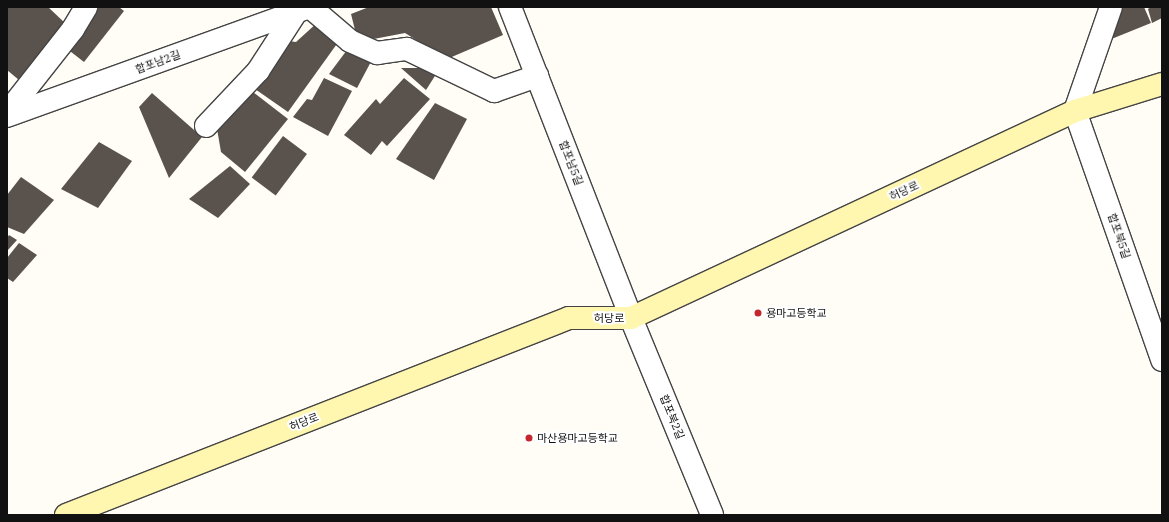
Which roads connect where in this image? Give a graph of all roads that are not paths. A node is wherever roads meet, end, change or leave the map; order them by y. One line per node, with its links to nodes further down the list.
1 (86, 7): 8 (street)
2 (510, 7): 5 (street, 합포남5길)
3 (1111, 7): 7 (street)
4 (305, 8): 5 (street); 9 (street, 합포남2길); 10 (street)
5 (536, 76): 11 (street, 합포남5길)
6 (1162, 84): 7 (main road, 허당로)
7 (1075, 111): 11 (main road, 허당로); 12 (street, 합포북5길)
8 (7, 113)
9 (7, 116)
10 (206, 126)
11 (632, 318): 13 (main road, 허당로); 14 (street, 합포북2길)
12 (1162, 360)
13 (66, 515)
14 (712, 515)

